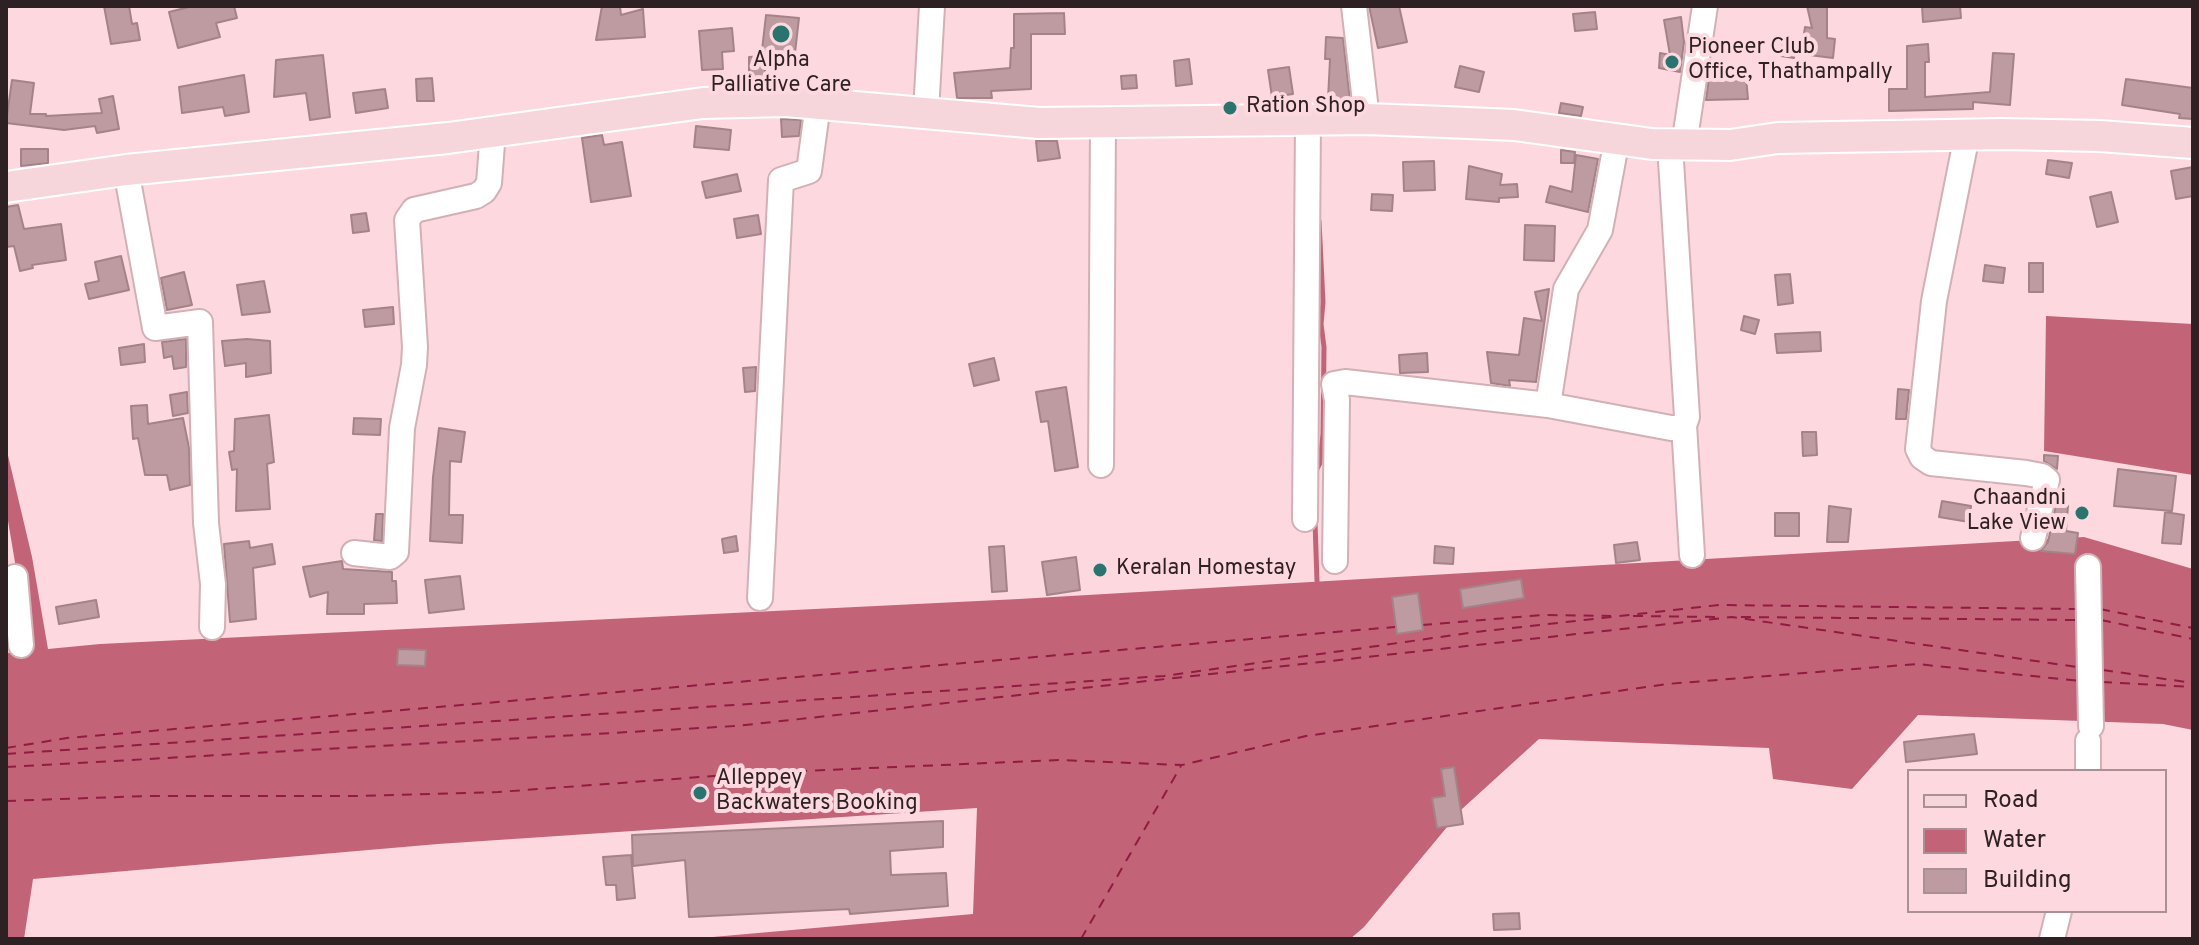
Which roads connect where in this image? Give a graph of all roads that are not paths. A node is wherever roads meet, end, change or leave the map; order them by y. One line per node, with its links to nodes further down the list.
1 (932, 6): 5 (street)
2 (1354, 6): 6 (street)
3 (1705, 6): 13 (street)
4 (818, 104): 5 (main road); 9 (main road); 26 (street)
5 (926, 112): 8 (main road)
6 (1367, 119): 7 (main road); 11 (main road)
7 (1308, 120): 8 (main road); 19 (street)
8 (1103, 123): 18 (street)
9 (493, 131): 14 (main road); 21 (street)
10 (1967, 135): 12 (main road); 13 (main road); 20 (street)
11 (1617, 139): 13 (main road); 16 (street)
12 (2193, 143)
13 (1677, 145): 17 (street)
14 (126, 170): 15 (main road); 27 (street)
15 (6, 187)
16 (1548, 405): 17 (street); 23 (street)
17 (1684, 425): 22 (street)
18 (1101, 465)
19 (1305, 519)
20 (2033, 538)
21 (354, 553)
22 (1692, 555)
23 (1335, 561)
24 (2088, 567): 29 (street)
25 (15, 577): 28 (street)
26 (760, 598)
27 (212, 627)
28 (21, 645)
29 (2088, 769)
30 (2058, 913): 31 (street)
31 (2052, 939)

